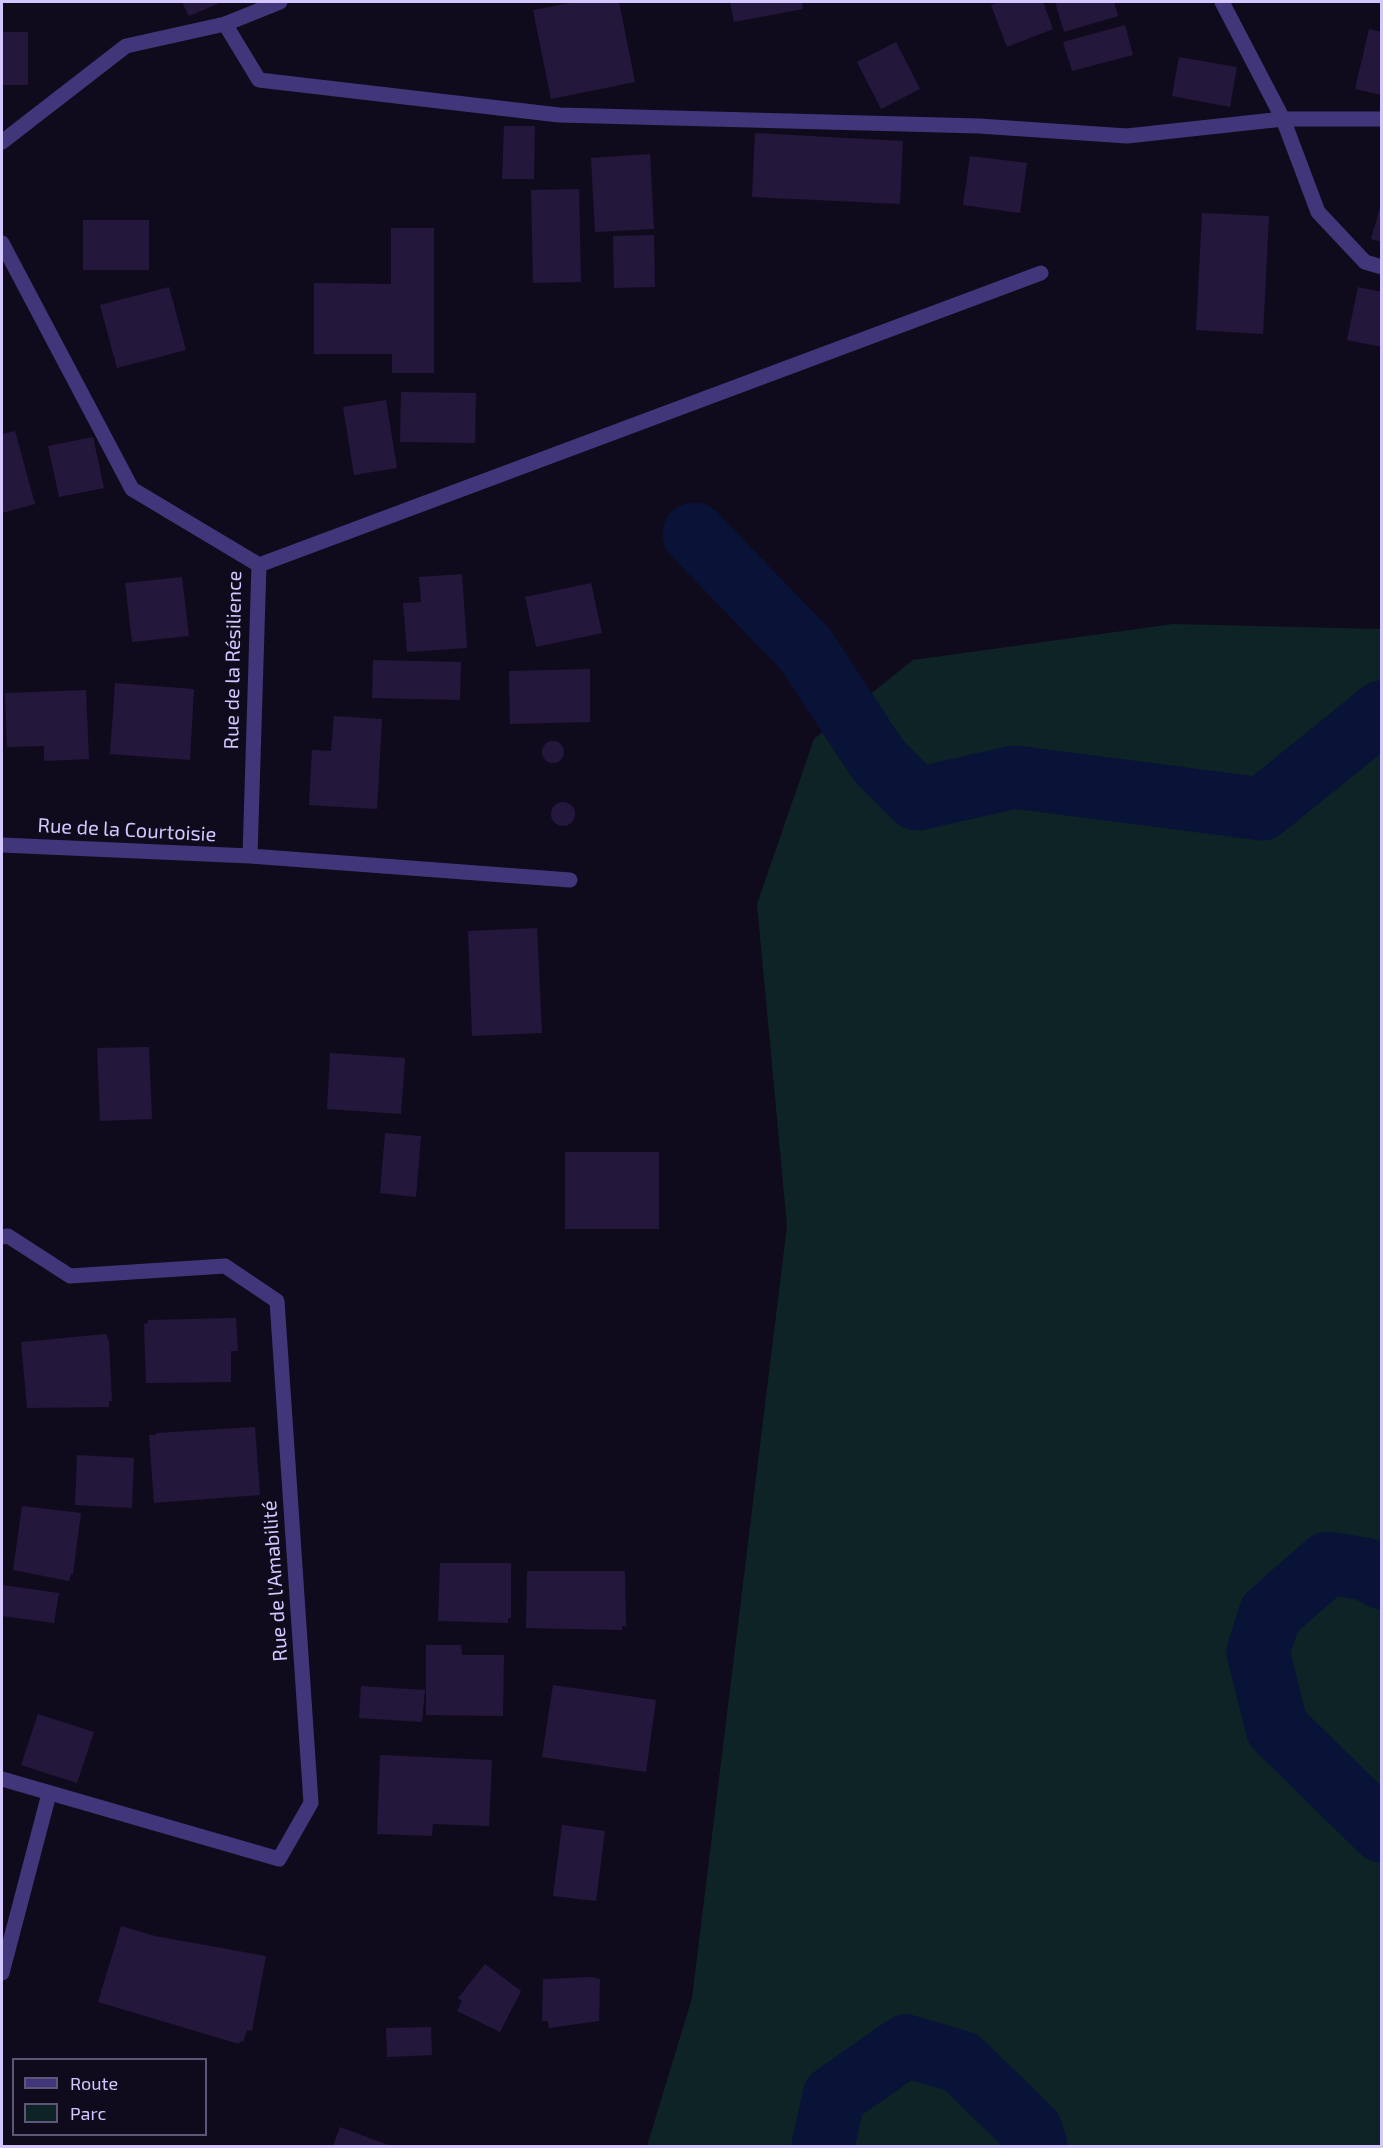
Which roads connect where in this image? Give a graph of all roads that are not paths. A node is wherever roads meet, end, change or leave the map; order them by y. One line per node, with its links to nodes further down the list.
1 (280, 2): 3 (street)
2 (1222, 2): 4 (street)
3 (225, 24): 4 (street); 6 (street)
4 (1283, 119): 5 (street); 8 (street)
5 (1382, 119)
6 (2, 142)
7 (2, 243): 10 (street, Rue de la Résilience)
8 (1382, 267)
9 (1041, 273): 10 (street)
10 (259, 565): 12 (street, Rue de la Résilience)
11 (2, 845): 12 (street, Rue de la Courtoisie)
12 (250, 856): 13 (street, Rue de la Courtoisie)
13 (570, 879)
14 (2, 1237): 16 (street, Rue de l'Amabilité)
15 (2, 1779): 16 (street, Rue de l'Amabilité)
16 (49, 1794): 17 (street)
17 (2, 1974)

